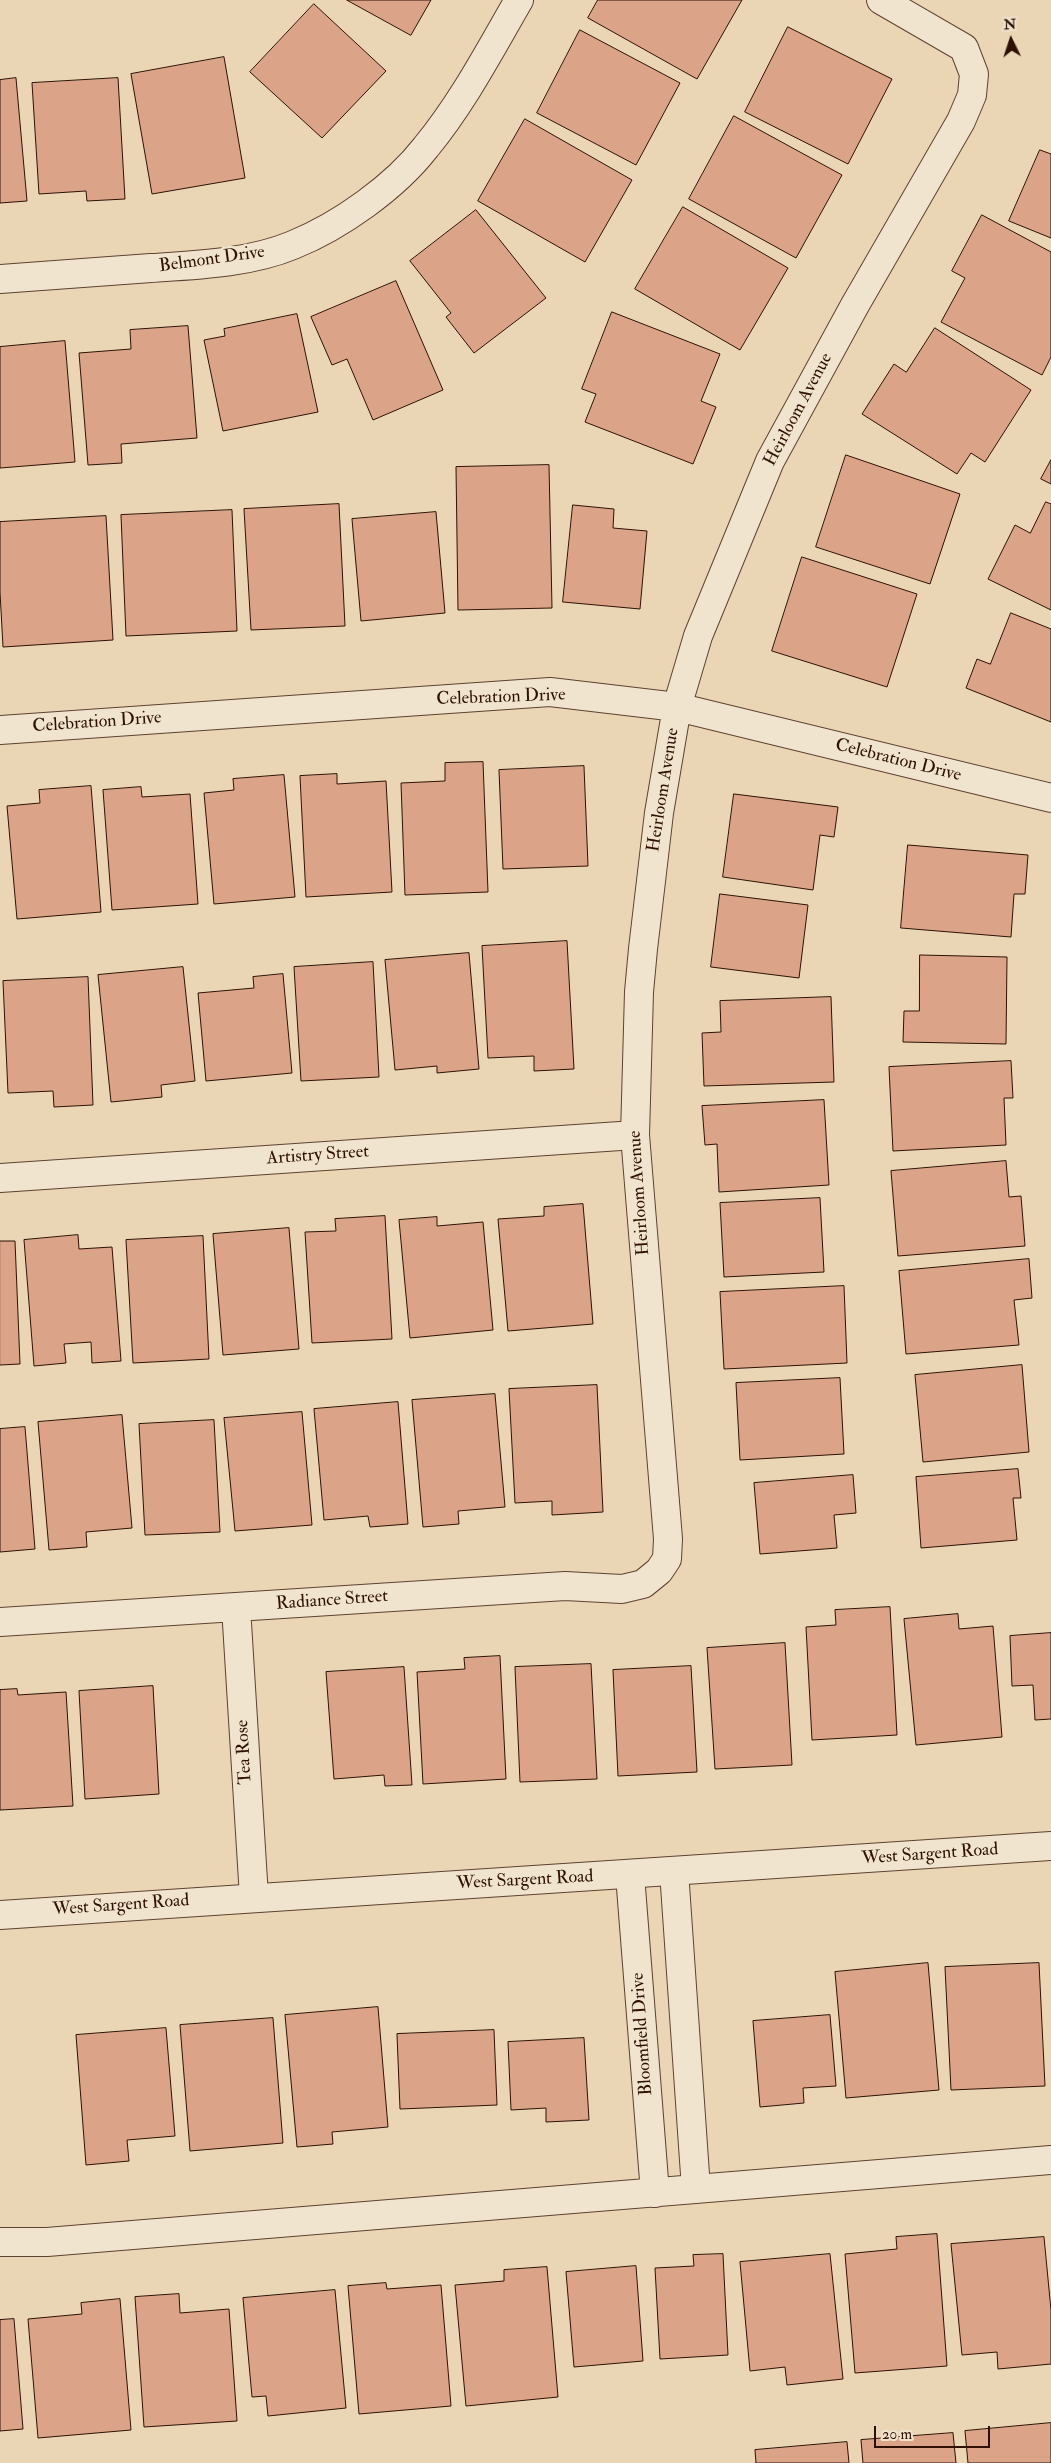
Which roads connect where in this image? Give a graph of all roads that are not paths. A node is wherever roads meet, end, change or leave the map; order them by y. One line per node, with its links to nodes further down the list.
1 (519, 0): 3 (street, Belmont Drive)
2 (881, 0): 4 (street, Heirloom Avenue)
3 (0, 279)
4 (676, 707): 5 (street, Celebration Drive); 6 (street, Celebration Drive); 7 (street, Heirloom Avenue)
5 (0, 730)
6 (1051, 798)
7 (635, 1134): 8 (street, Artistry Street); 9 (street, Heirloom Avenue)
8 (0, 1178)
9 (659, 1570): 10 (street, Radiance Street)
10 (236, 1607): 11 (street, Radiance Street); 15 (street, Tea Rose)
11 (0, 1622)
12 (1051, 1846): 13 (street, West Sargent Road)
13 (674, 1872): 14 (street, West Sargent Road); 18 (street)
14 (630, 1875): 15 (street, West Sargent Road); 19 (street, Bloomfield Drive)
15 (254, 1897): 16 (street, West Sargent Road)
16 (0, 1915)
17 (1051, 2160): 18 (street)
18 (696, 2190): 19 (street)
19 (655, 2193): 20 (street)
20 (0, 2242)

